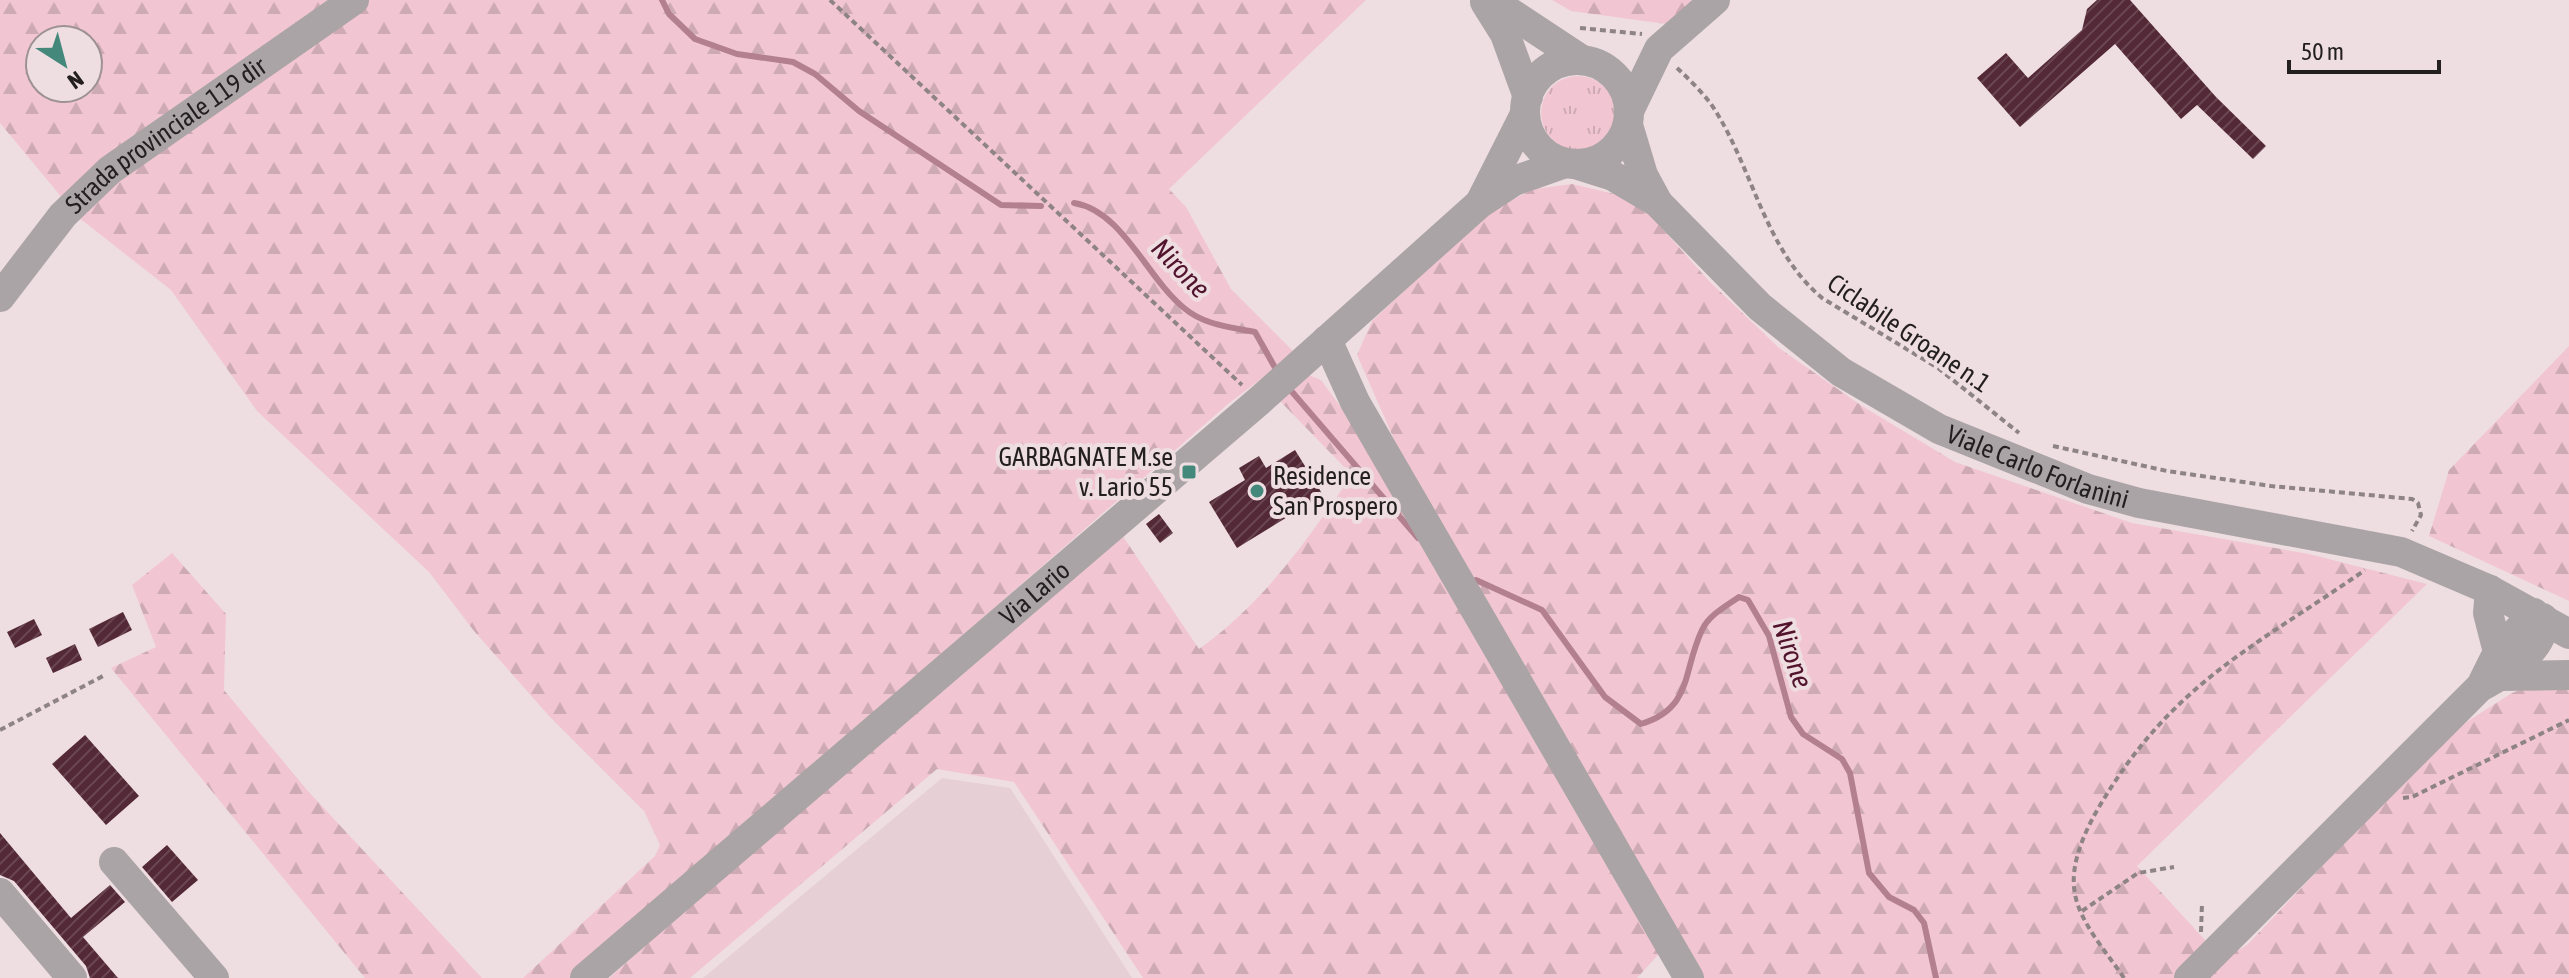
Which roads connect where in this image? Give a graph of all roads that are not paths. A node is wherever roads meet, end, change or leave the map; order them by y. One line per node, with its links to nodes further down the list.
1 (354, 0): 12 (street, Strada provinciale 119 dir)
2 (1484, 0): 7 (street)
3 (1491, 0): 6 (street)
4 (1715, 0): 5 (street)
5 (1659, 49): 6 (street); 8 (street)
6 (1592, 64): 7 (street); 8 (street)
7 (1526, 105): 9 (street); 11 (street, Via Lario)
8 (1629, 117): 9 (street); 10 (street, Viale Carlo Forlanini)
9 (1572, 164): 10 (street, Viale Carlo Forlanini); 11 (street, Via Lario)
10 (1657, 202): 14 (street, Viale Carlo Forlanini)
11 (1479, 204): 13 (street, Via Lario)
12 (0, 297)
13 (1327, 340): 23 (street, Via Lario); 24 (street)
14 (2490, 590): 15 (street, Viale Carlo Forlanini); 17 (street)
15 (2538, 615): 16 (street, Viale Carlo Forlanini); 17 (street)
16 (2569, 634)
17 (2493, 672): 18 (street); 25 (street)
18 (2569, 675)
19 (114, 862): 22 (street)
20 (0, 893): 21 (street)
21 (72, 978)
22 (214, 978)
23 (585, 978)
24 (1689, 978)
25 (2189, 978)

